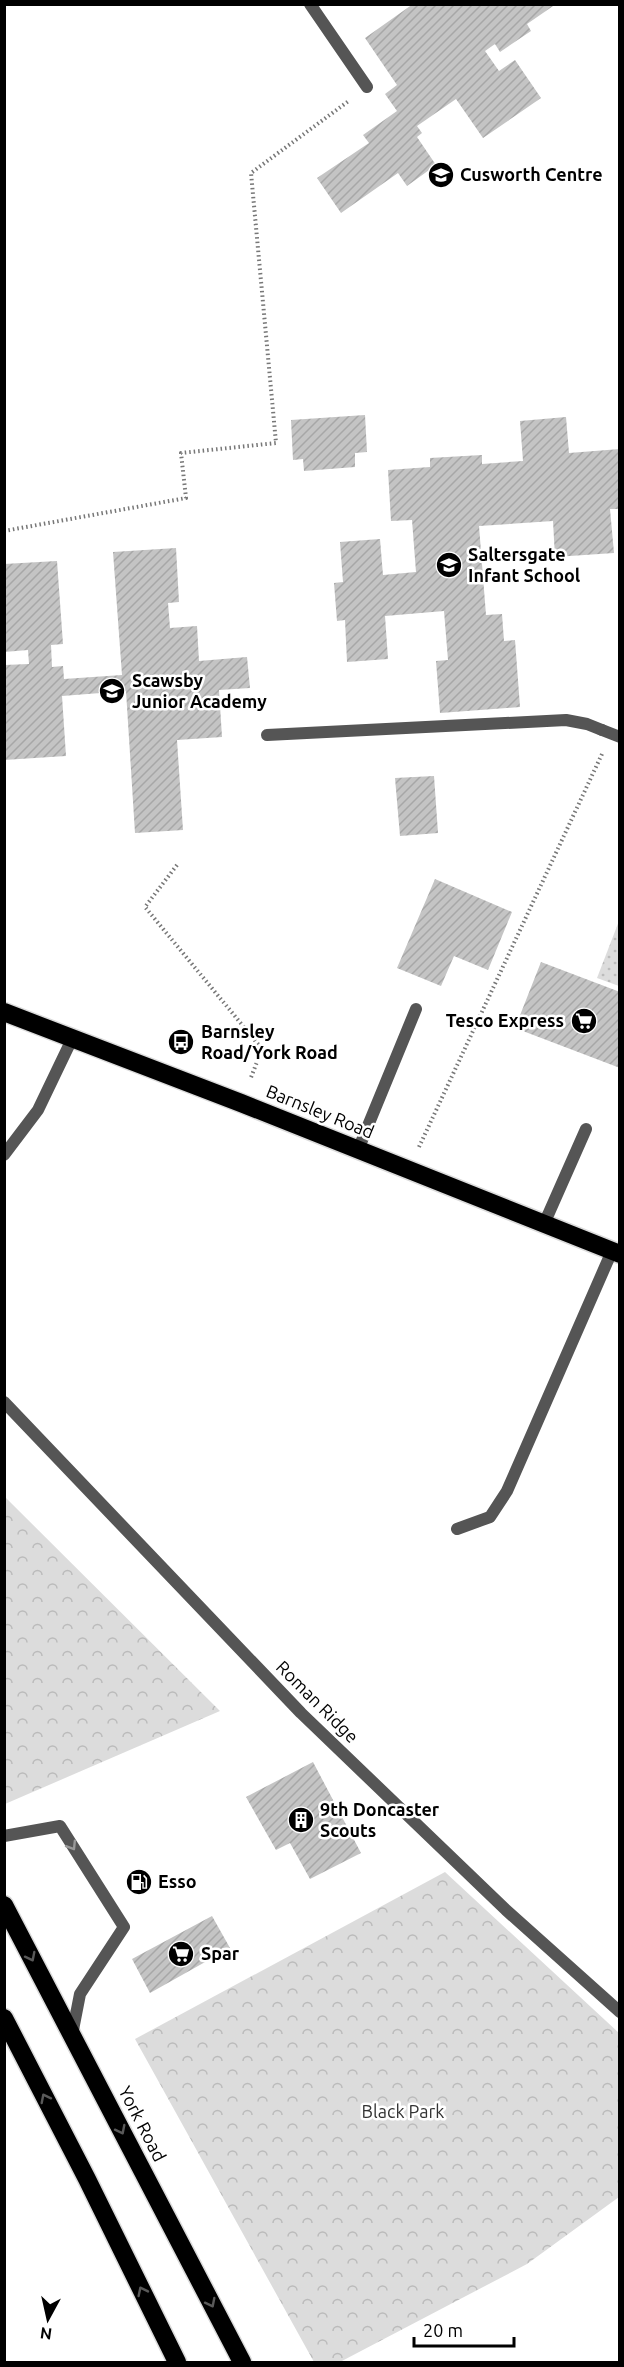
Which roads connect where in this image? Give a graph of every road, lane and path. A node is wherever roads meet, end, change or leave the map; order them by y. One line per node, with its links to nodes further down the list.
1 (311, 5): 2 (street)
2 (367, 87): 3 (path)
3 (4, 531)
4 (611, 733): 5 (street); 14 (path)
5 (267, 735)
6 (177, 865): 10 (path)
7 (416, 1009): 12 (street)
8 (4, 1011): 9 (highway, Barnsley Road)
9 (73, 1037): 10 (highway, Barnsley Road); 13 (street)
10 (241, 1103): 12 (highway, Barnsley Road)
11 (586, 1129): 15 (street)
12 (358, 1150): 14 (highway, Barnsley Road)
13 (4, 1155)
14 (407, 1170): 15 (highway, Barnsley Road)
15 (544, 1224): 16 (highway, Barnsley Road)
16 (616, 1253): 18 (street)
17 (4, 1402): 21 (street, Roman Ridge)
18 (457, 1529)
19 (4, 1836): 23 (street, one-way to 23)
20 (4, 1905): 23 (highway, York Road, one-way to 23)
21 (620, 2012)
22 (4, 2018): 24 (highway, one-way to 22)
23 (72, 2035): 25 (highway, York Road, one-way to 25)
24 (177, 2362)
25 (242, 2362)

